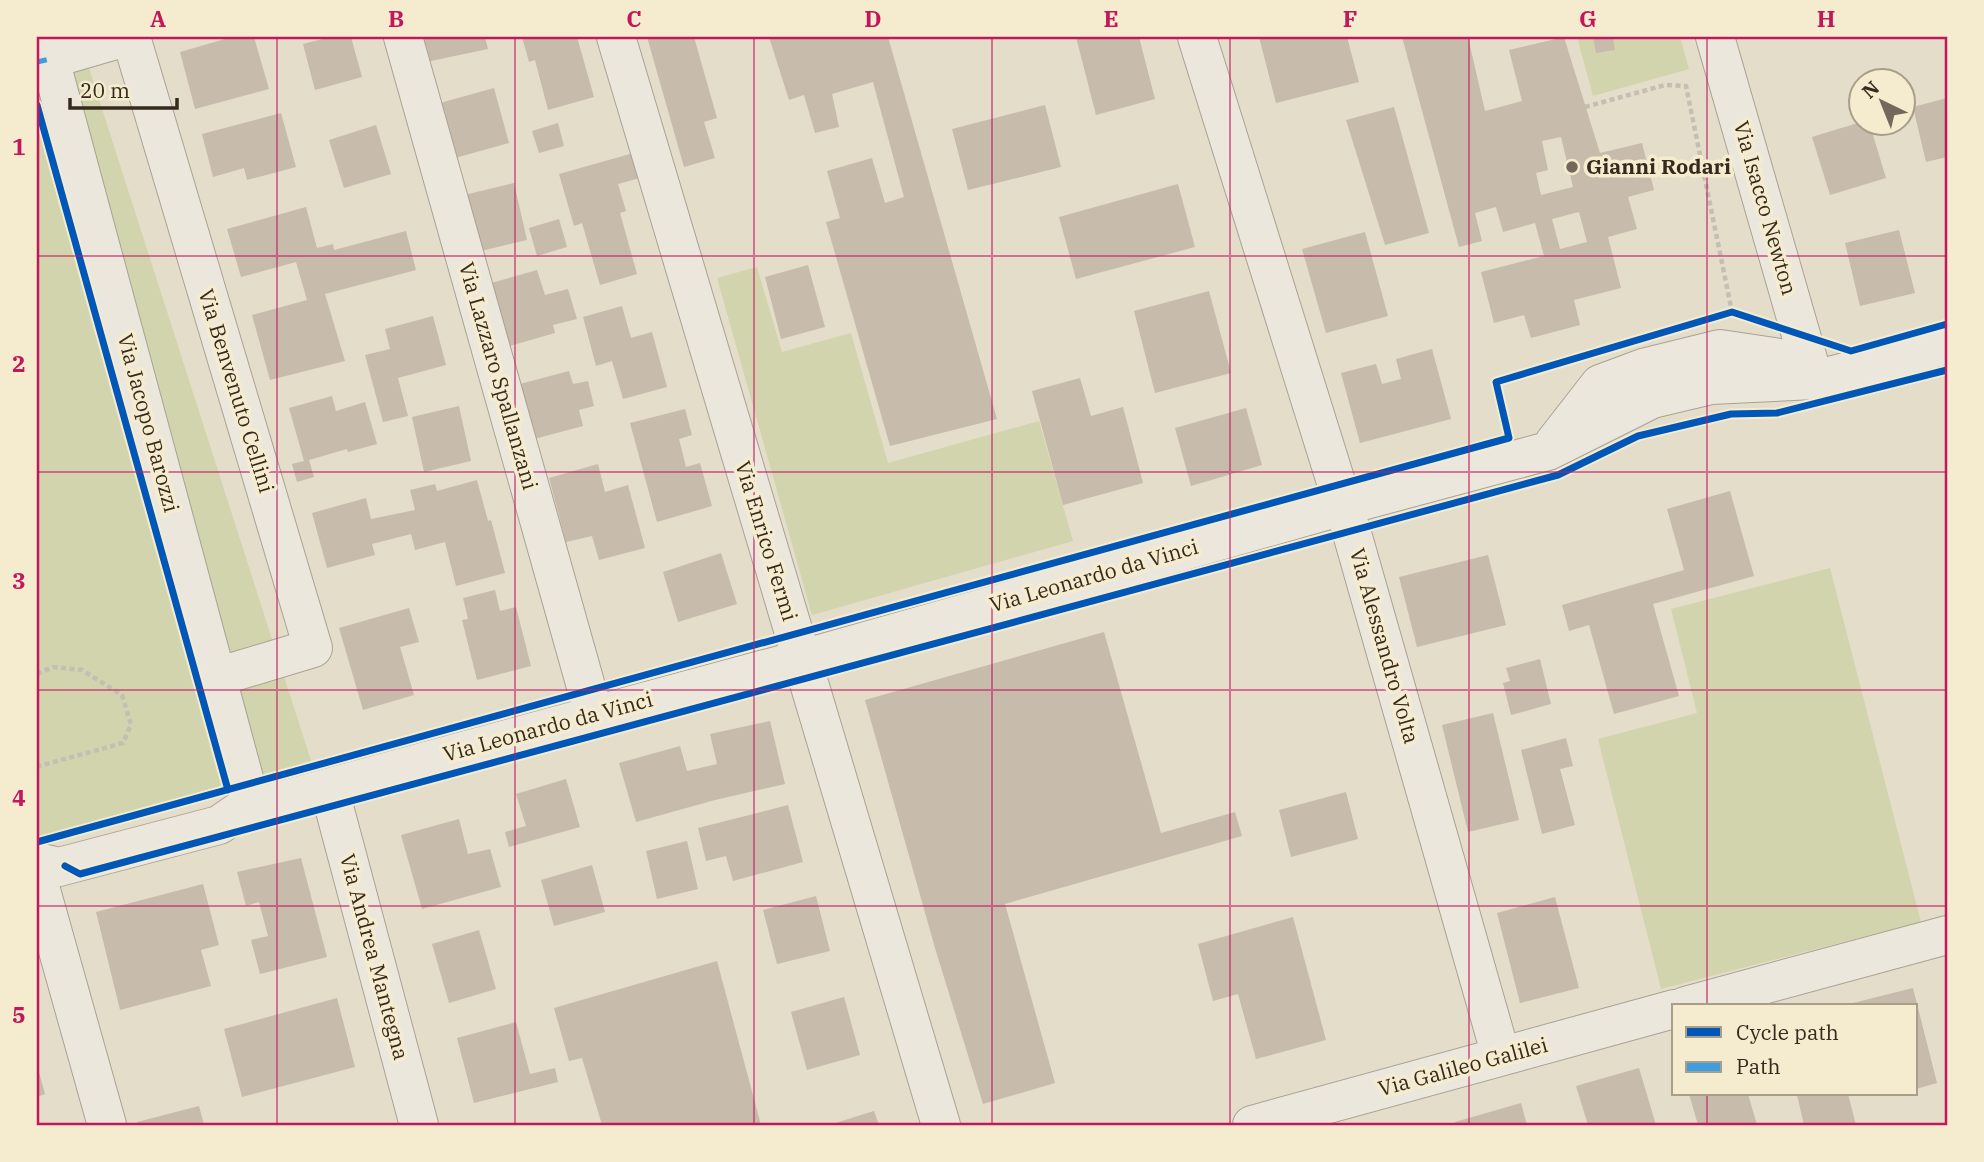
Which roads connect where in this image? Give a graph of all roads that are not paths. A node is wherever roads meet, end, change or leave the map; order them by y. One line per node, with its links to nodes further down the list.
1 (126, 37): 7 (street)
2 (131, 37): 12 (street, Via Benvenuto Cellini)
3 (403, 37): 13 (street, Via Lazzaro Spallanzani)
4 (616, 37): 11 (street, Via Enrico Fermi)
5 (1197, 37): 10 (street, Via Alessandro Volta)
6 (1715, 37): 9 (street, Via Isacco Newton)
7 (47, 48): 12 (street, Via Jacopo Barozzi)
8 (1947, 345): 9 (street)
9 (1814, 380): 10 (street, Via Leonardo da Vinci)
10 (1343, 506): 11 (street, Via Leonardo da Vinci); 20 (street, Via Alessandro Volta)
11 (802, 659): 13 (street, Via Leonardo da Vinci); 23 (street, Via Enrico Fermi)
12 (217, 677): 15 (street, Via Jacopo Barozzi)
13 (594, 715): 14 (street, Via Leonardo da Vinci)
14 (329, 788): 15 (street, Via Leonardo da Vinci); 22 (street, Via Andrea Mantegna)
15 (245, 810): 16 (street, Via Leonardo da Vinci)
16 (38, 868): 21 (street)
17 (1947, 935): 18 (street)
18 (1692, 1004)
19 (1672, 1010): 20 (street, Via Galileo Galilei)
20 (1501, 1056): 24 (street, Via Galileo Galilei)
21 (107, 1125)
22 (419, 1125)
23 (941, 1125)
24 (1252, 1125)

